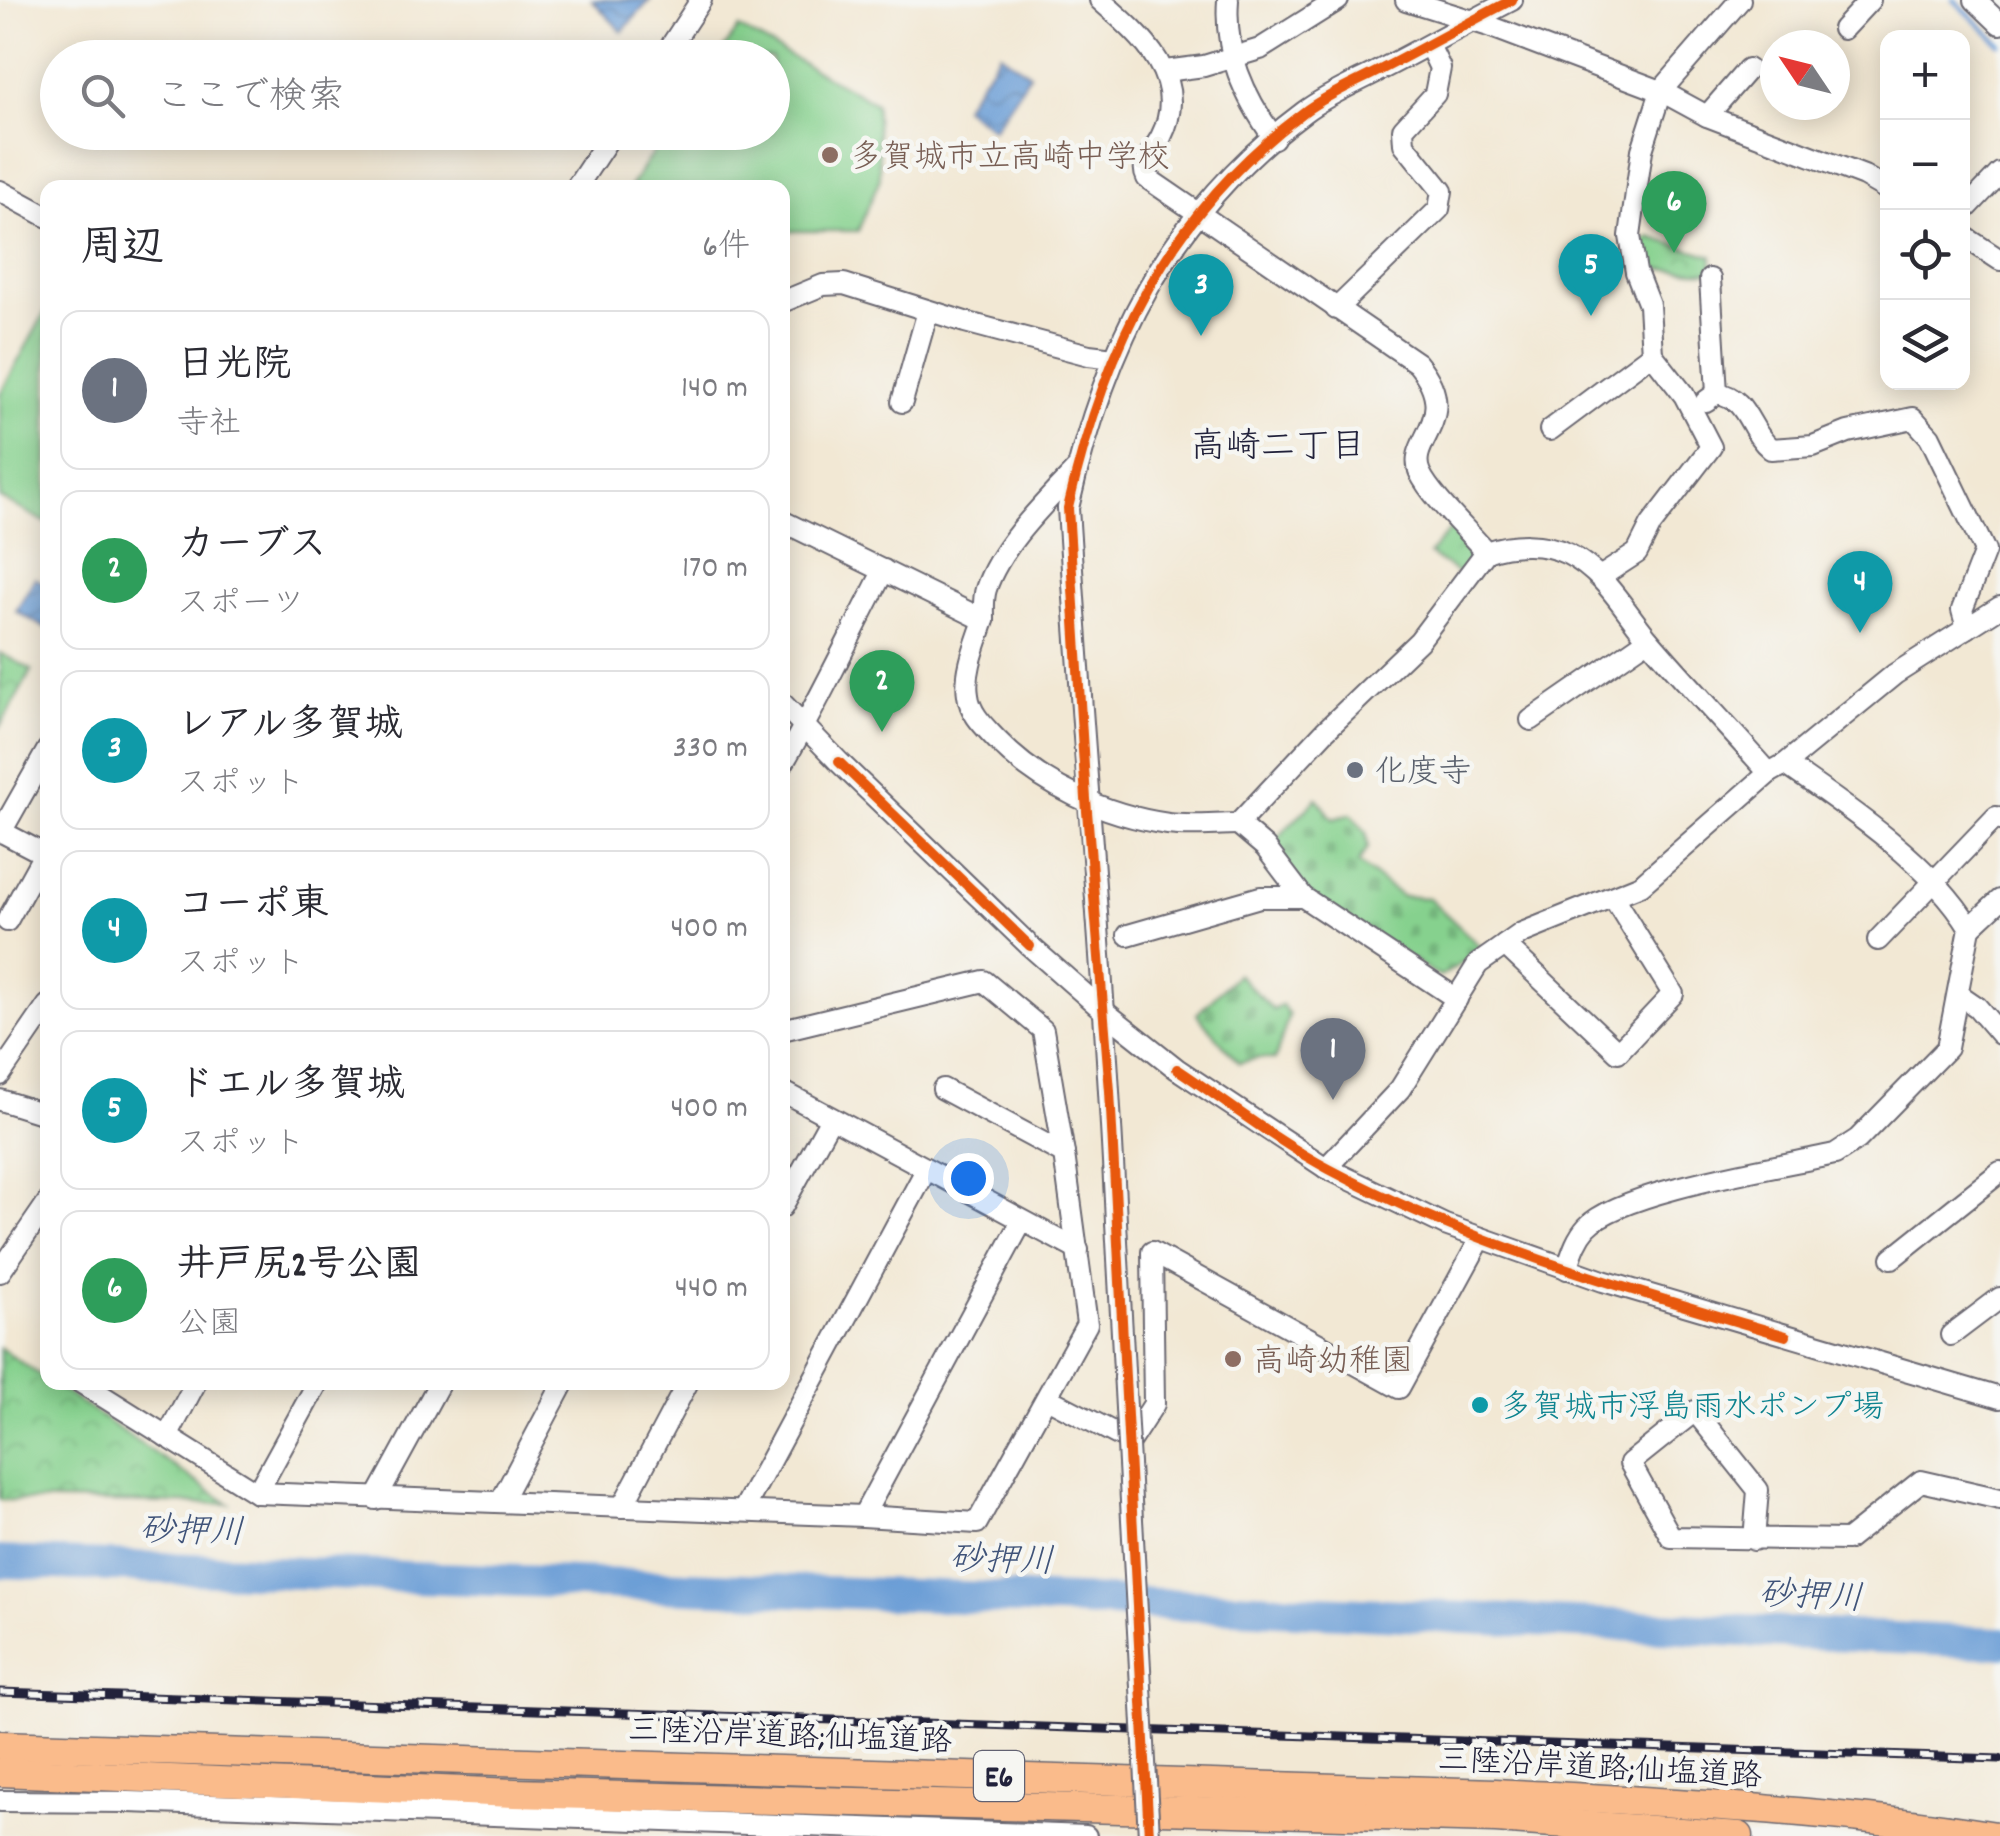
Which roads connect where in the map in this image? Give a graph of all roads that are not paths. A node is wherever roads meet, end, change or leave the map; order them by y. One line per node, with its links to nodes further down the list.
1 (701, 0): 13 (street)
2 (1100, 0): 17 (street)
3 (1228, 0): 15 (street)
4 (1338, 0): 15 (street)
5 (1406, 0): 10 (street)
6 (1512, 0): 10 (street)
7 (1740, 0): 18 (street)
8 (1870, 0): 12 (street)
9 (1975, 0): 11 (street)
10 (1472, 21): 14 (street); 18 (street)
11 (2000, 24)
12 (1843, 29)
13 (675, 40)
14 (1429, 45): 20 (street); 33 (street)
15 (1232, 56): 17 (street); 20 (street)
16 (1748, 69): 19 (street)
17 (1165, 71): 27 (street)
18 (1661, 91): 19 (street); 35 (street)
19 (1706, 116): 24 (street)
20 (1274, 138): 27 (street)
21 (601, 150): 23 (street)
22 (2000, 173): 26 (street)
23 (581, 180)
24 (1880, 185)
25 (0, 191): 28 (street)
26 (1965, 210)
27 (1197, 212): 33 (street); 36 (street)
28 (40, 213)
29 (1970, 240): 30 (street)
30 (2000, 260)
31 (1710, 278): 37 (street)
32 (790, 299): 34 (street)
33 (1336, 309): 43 (street)
34 (928, 311): 36 (street); 38 (street)
35 (1652, 354): 39 (street); 40 (street)
36 (1114, 358): 41 (street)
37 (1717, 393): 39 (street); 48 (street)
38 (902, 402)
39 (1694, 410): 45 (street)
40 (1550, 430)
41 (1076, 469): 47 (street); 56 (street)
42 (790, 524): 44 (street)
43 (1486, 552): 45 (street); 58 (street)
44 (884, 570): 47 (street); 52 (street)
45 (1600, 577): 49 (street)
46 (2000, 607): 48 (street)
47 (984, 620): 56 (street)
48 (1967, 628): 55 (street)
49 (1648, 639): 51 (street); 55 (street)
50 (790, 711): 52 (street)
51 (1531, 720)
52 (806, 726): 53 (street); 73 (street)
53 (790, 753)
54 (40, 763): 59 (street)
55 (1777, 768): 62 (street); 64 (street)
56 (1086, 800): 58 (street); 73 (street)
57 (2000, 820): 62 (street)
58 (1238, 824): 63 (street)
59 (1, 832): 60 (street)
60 (40, 852)
61 (40, 865): 66 (street)
62 (1936, 882): 67 (street); 69 (street)
63 (1302, 897): 68 (street); 72 (street)
64 (1612, 897): 70 (street); 70 (street)
65 (2000, 900): 67 (street)
66 (7, 921)
67 (1970, 928): 71 (street)
68 (1128, 935)
69 (1878, 940)
70 (1506, 945): 72 (street)
71 (1958, 994): 76 (street); 93 (street)
72 (1457, 1000): 84 (street)
73 (1105, 1012): 84 (street); 118 (street, bridge)
74 (40, 1018): 77 (street)
75 (790, 1028): 83 (street)
76 (2000, 1034)
77 (0, 1075)
78 (943, 1089): 83 (street)
79 (790, 1095): 82 (street)
80 (0, 1100): 81 (street)
81 (40, 1112)
82 (832, 1118): 85 (street); 87 (street)
83 (1064, 1154): 91 (street)
84 (1326, 1168): 90 (street)
85 (926, 1170): 89 (street); 111 (street)
86 (2000, 1172): 92 (street)
87 (790, 1193)
88 (40, 1214): 94 (street)
89 (1022, 1221): 91 (street); 112 (street)
90 (1481, 1238): 93 (street); 103 (street)
91 (1078, 1250): 103 (street)
92 (1892, 1258)
93 (1567, 1269): 104 (street)
94 (0, 1272)
95 (2000, 1298): 96 (street)
96 (1951, 1335)
97 (93, 1390): 105 (street)
98 (192, 1390): 105 (street)
99 (314, 1390): 106 (street)
100 (436, 1390): 107 (street)
101 (560, 1390): 109 (street)
102 (684, 1390): 110 (street)
103 (1047, 1398): 112 (street)
104 (2000, 1398)
105 (166, 1437): 106 (street)
106 (257, 1493): 107 (street)
107 (376, 1499): 109 (street)
108 (2000, 1499): 113 (street)
109 (501, 1501): 110 (street)
110 (622, 1507): 111 (street)
111 (743, 1512): 112 (street)
112 (863, 1516)
113 (1754, 1540): 113 (street)
114 (0, 1745): 120 (highway, 三陸沿岸道路;仙塩道路 / E6)
115 (0, 1772): 119 (highway, 三陸沿岸道路;仙塩道路 / E6)
116 (0, 1801): 117 (street)
117 (1086, 1836)
118 (1149, 1836)
119 (1739, 1836)
120 (1996, 1836)

